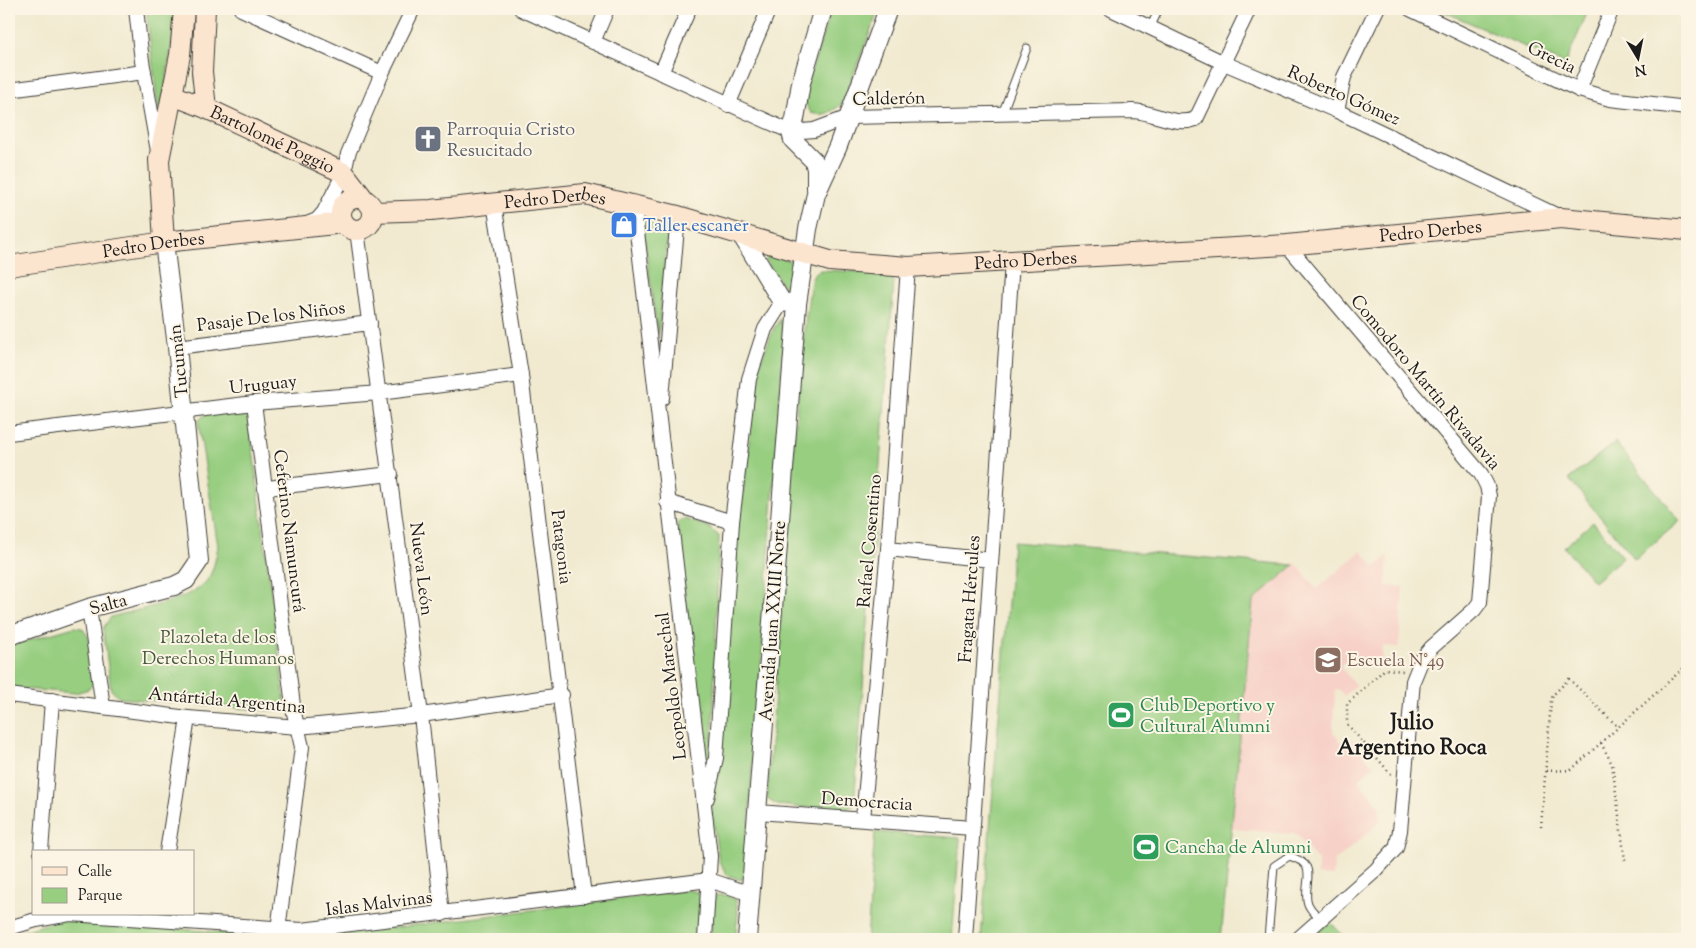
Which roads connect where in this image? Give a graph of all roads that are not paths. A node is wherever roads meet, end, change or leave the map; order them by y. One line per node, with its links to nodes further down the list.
1 (136, 9): 22 (street, Tucumán)
2 (184, 9): 27 (main road, Tucumán)
3 (204, 9): 29 (main road)
4 (241, 9): 23 (street)
5 (413, 9): 23 (street)
6 (522, 9): 19 (street, Calderón)
7 (607, 9): 19 (street)
8 (689, 9): 24 (street)
9 (769, 9): 28 (street)
10 (823, 9): 34 (street)
11 (888, 9): 33 (street, Avenida Juan XXIII Norte)
12 (1112, 9): 18 (street, Roberto Gómez)
13 (1159, 9): 18 (lane)
14 (1249, 9): 21 (street)
15 (1377, 9): 31 (street)
16 (1410, 9): 26 (street, Grecia)
17 (1612, 9): 26 (street)
18 (1150, 28): 21 (street, Roberto Gómez)
19 (593, 42): 24 (street, Calderón)
20 (1027, 48): 32 (lane)
21 (1224, 62): 31 (street, Roberto Gómez); 32 (street, Calderón)
22 (144, 72): 25 (street); 35 (street, Tucumán)
23 (382, 73): 36 (street)
24 (661, 73): 28 (street, Calderón)
25 (9, 90)
26 (1579, 90): 30 (street, Grecia)
27 (172, 95): 29 (main road, Bartolomé Poggio); 35 (main road, Tucumán)
28 (728, 105): 34 (street, Calderón)
29 (206, 108): 36 (main road, Bartolomé Poggio)
30 (1687, 108)
31 (1337, 111): 42 (street, Roberto Gómez)
32 (1002, 114): 33 (street, Calderón)
33 (849, 117): 34 (street, Calderón); 37 (street, Avenida Juan XXIII Norte)
34 (790, 132): 37 (street, Avenida Juan XXIII Norte)
35 (159, 160): 47 (main road, Tucumán)
36 (344, 173): 39 (main road, Bartolomé Poggio); 43 (street)
37 (816, 194): 49 (street, Avenida Juan XXIII Norte)
38 (494, 203): 39 (main road, Pedro Derbes); 40 (main road, Pedro Derbes); 56 (street, Patagonia)
39 (369, 205): 44 (main road); 44 (main road)
40 (634, 206): 41 (main road, Pedro Derbes); 60 (street, Leopoldo Marechal)
41 (678, 216): 46 (main road, Pedro Derbes); 60 (street, Leopoldo Marechal)
42 (1561, 218): 45 (main road, Pedro Derbes); 48 (main road, Pedro Derbes)
43 (302, 227): 44 (main road, Pedro Derbes); 47 (main road, Pedro Derbes)
44 (350, 227): 54 (street, Nueva León)
45 (1687, 230)
46 (742, 236): 49 (main road, Pedro Derbes); 53 (street)
47 (164, 242): 51 (main road, Pedro Derbes); 55 (street, Tucumán)
48 (1286, 245): 50 (main road, Pedro Derbes); 91 (street, Comodoro Martín Rivadavia)
49 (804, 253): 52 (main road, Pedro Derbes); 53 (street, Avenida Juan XXIII Norte)
50 (1012, 262): 52 (main road, Pedro Derbes); 67 (street, Fragata Hércules)
51 (9, 266)
52 (908, 267): 66 (street, Rafael Cosentino)
53 (790, 303): 65 (street, Avenida Juan XXIII Norte); 79 (street, Avenida Juan XXIII Norte)
54 (370, 323): 55 (street, Pasaje De los Niños); 57 (street, Nueva León)
55 (177, 347): 59 (street, Tucumán)
56 (521, 375): 57 (street, Uruguay); 72 (street, Patagonia)
57 (379, 393): 58 (street, Uruguay); 62 (street, Nueva León)
58 (254, 403): 59 (street, Uruguay); 63 (street, Ceferino Namuncurá)
59 (183, 412): 61 (street, Uruguay); 68 (street, Tucumán)
60 (659, 429): 64 (street, Leopoldo Marechal)
61 (9, 433)
62 (391, 474): 63 (street); 75 (street, Nueva León)
63 (267, 488): 77 (street, Ceferino Namuncurá)
64 (667, 502): 65 (street); 78 (street, Leopoldo Marechal)
65 (732, 522): 78 (street, Avenida Juan XXIII Norte)
66 (888, 549): 67 (street); 80 (street, Rafael Cosentino)
67 (991, 560): 81 (street, Fragata Hércules)
68 (199, 561): 69 (street, Salta)
69 (89, 608): 70 (street, Salta); 74 (street)
70 (9, 636)
71 (9, 695): 73 (street, Antártida Argentina)
72 (562, 696): 75 (street, Antártida Argentina); 86 (street, Patagonia)
73 (52, 700): 74 (street, Antártida Argentina); 82 (street)
74 (103, 706): 76 (street, Antártida Argentina)
75 (421, 715): 77 (street, Antártida Argentina); 87 (street, Nueva León)
76 (188, 718): 77 (street, Antártida Argentina); 83 (street)
77 (298, 727): 93 (street, Ceferino Namuncurá)
78 (704, 808): 84 (street, Leopoldo Marechal)
79 (758, 812): 80 (street, Democracia); 85 (street, Avenida Juan XXIII Norte)
80 (863, 819): 81 (street, Democracia)
81 (972, 828): 96 (street, Fragata Hércules)
82 (41, 850)
83 (167, 850)
84 (709, 880): 85 (street, Islas Malvinas); 86 (street, Islas Malvinas); 94 (street, Leopoldo Marechal)
85 (751, 894): 95 (street, Avenida Juan XXIII Norte)
86 (584, 896): 87 (street, Islas Malvinas)
87 (442, 914): 93 (street, Islas Malvinas)
88 (128, 916): 90 (street, Islas Malvinas)
89 (36, 917): 92 (street, Islas Malvinas)
90 (157, 917): 93 (street, Islas Malvinas)
91 (1321, 919): 97 (lane); 98 (street, Comodoro Martín Rivadavia)
92 (9, 928)
93 (278, 930)
94 (705, 939)
95 (747, 939)
96 (965, 939)
97 (1268, 939)
98 (1298, 939)

